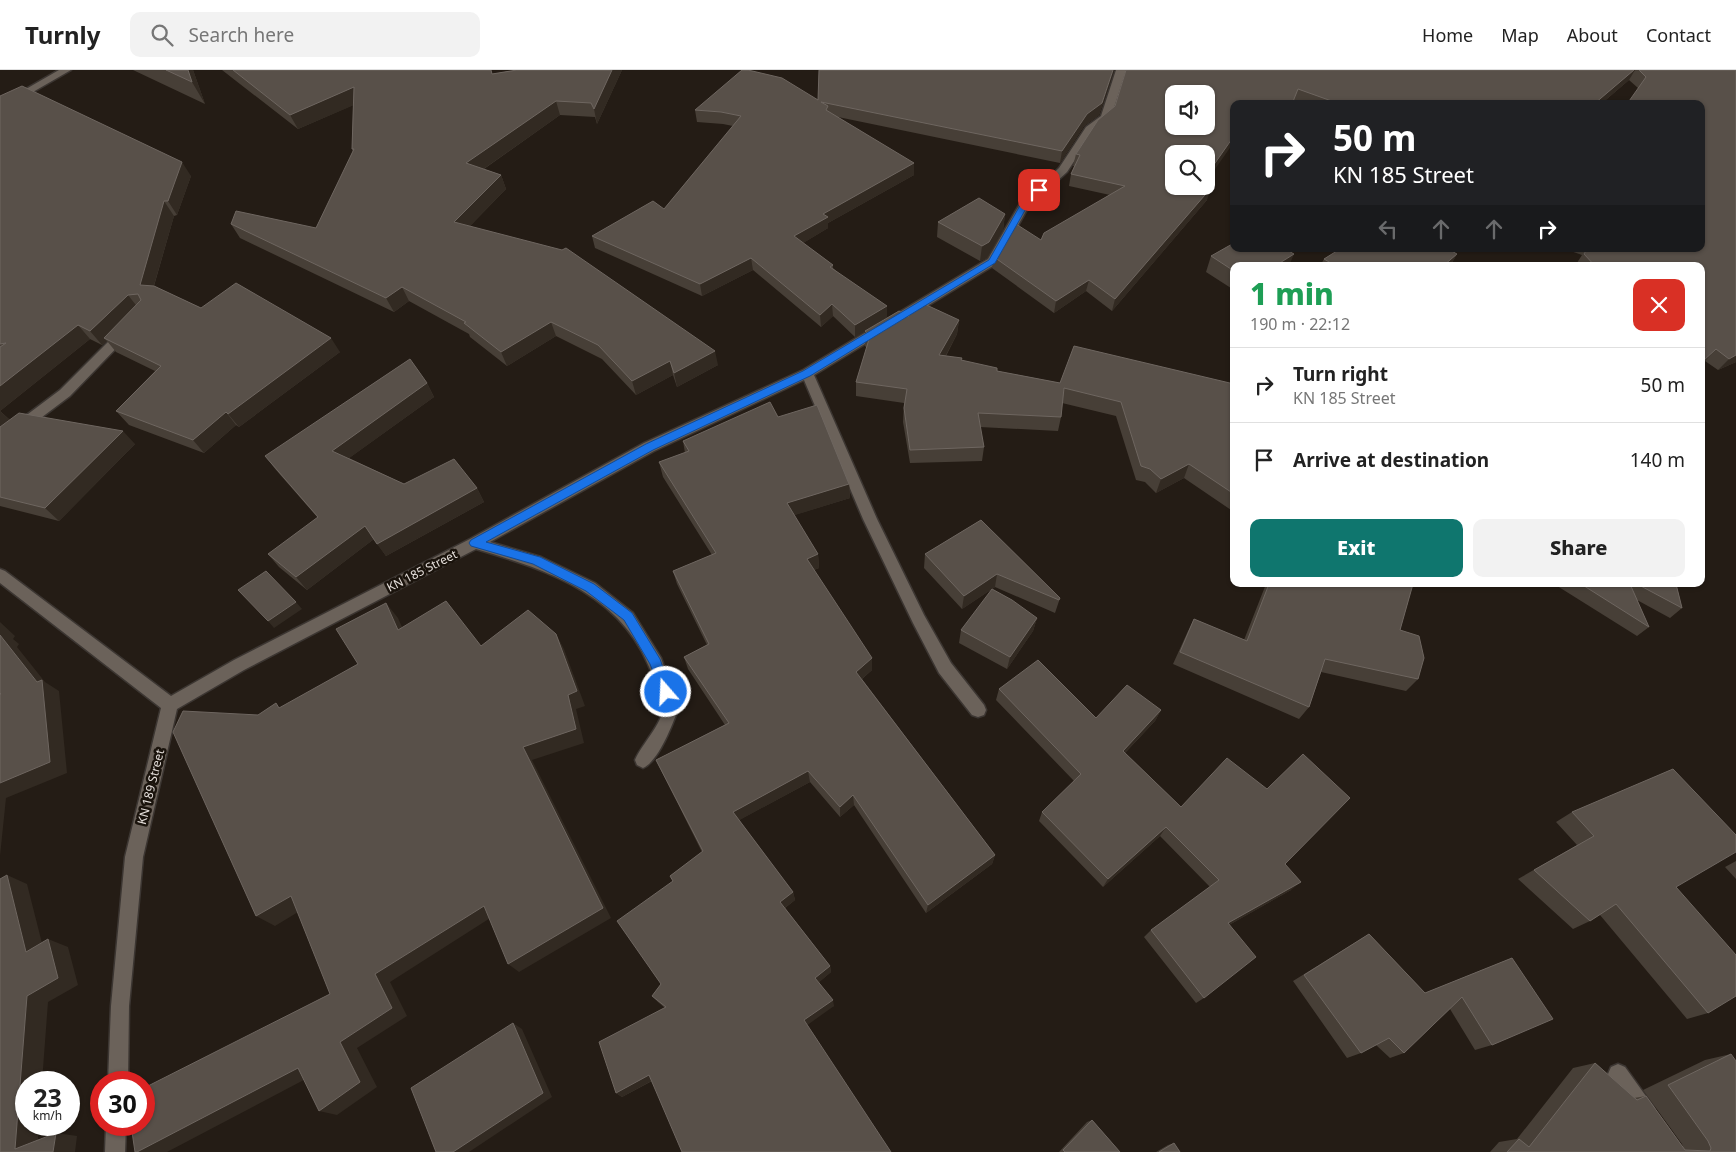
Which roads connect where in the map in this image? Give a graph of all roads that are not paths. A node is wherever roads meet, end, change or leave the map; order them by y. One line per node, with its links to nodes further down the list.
1 (66, 70): 3 (street)
2 (1121, 70): 5 (street, KN 185 Street)
3 (0, 108)
4 (130, 326): 6 (street)
5 (806, 373): 7 (street, KN 185 Street); 10 (street)
6 (0, 442)
7 (475, 543): 9 (street, KN 185 Street); 11 (street)
8 (0, 575): 9 (street)
9 (170, 705): 12 (street, KN 189 Street)
10 (978, 710)
11 (642, 760)
12 (118, 1071)
13 (1618, 1074): 14 (street)
14 (1656, 1128)
15 (116, 1136): 16 (street)
16 (115, 1152)

